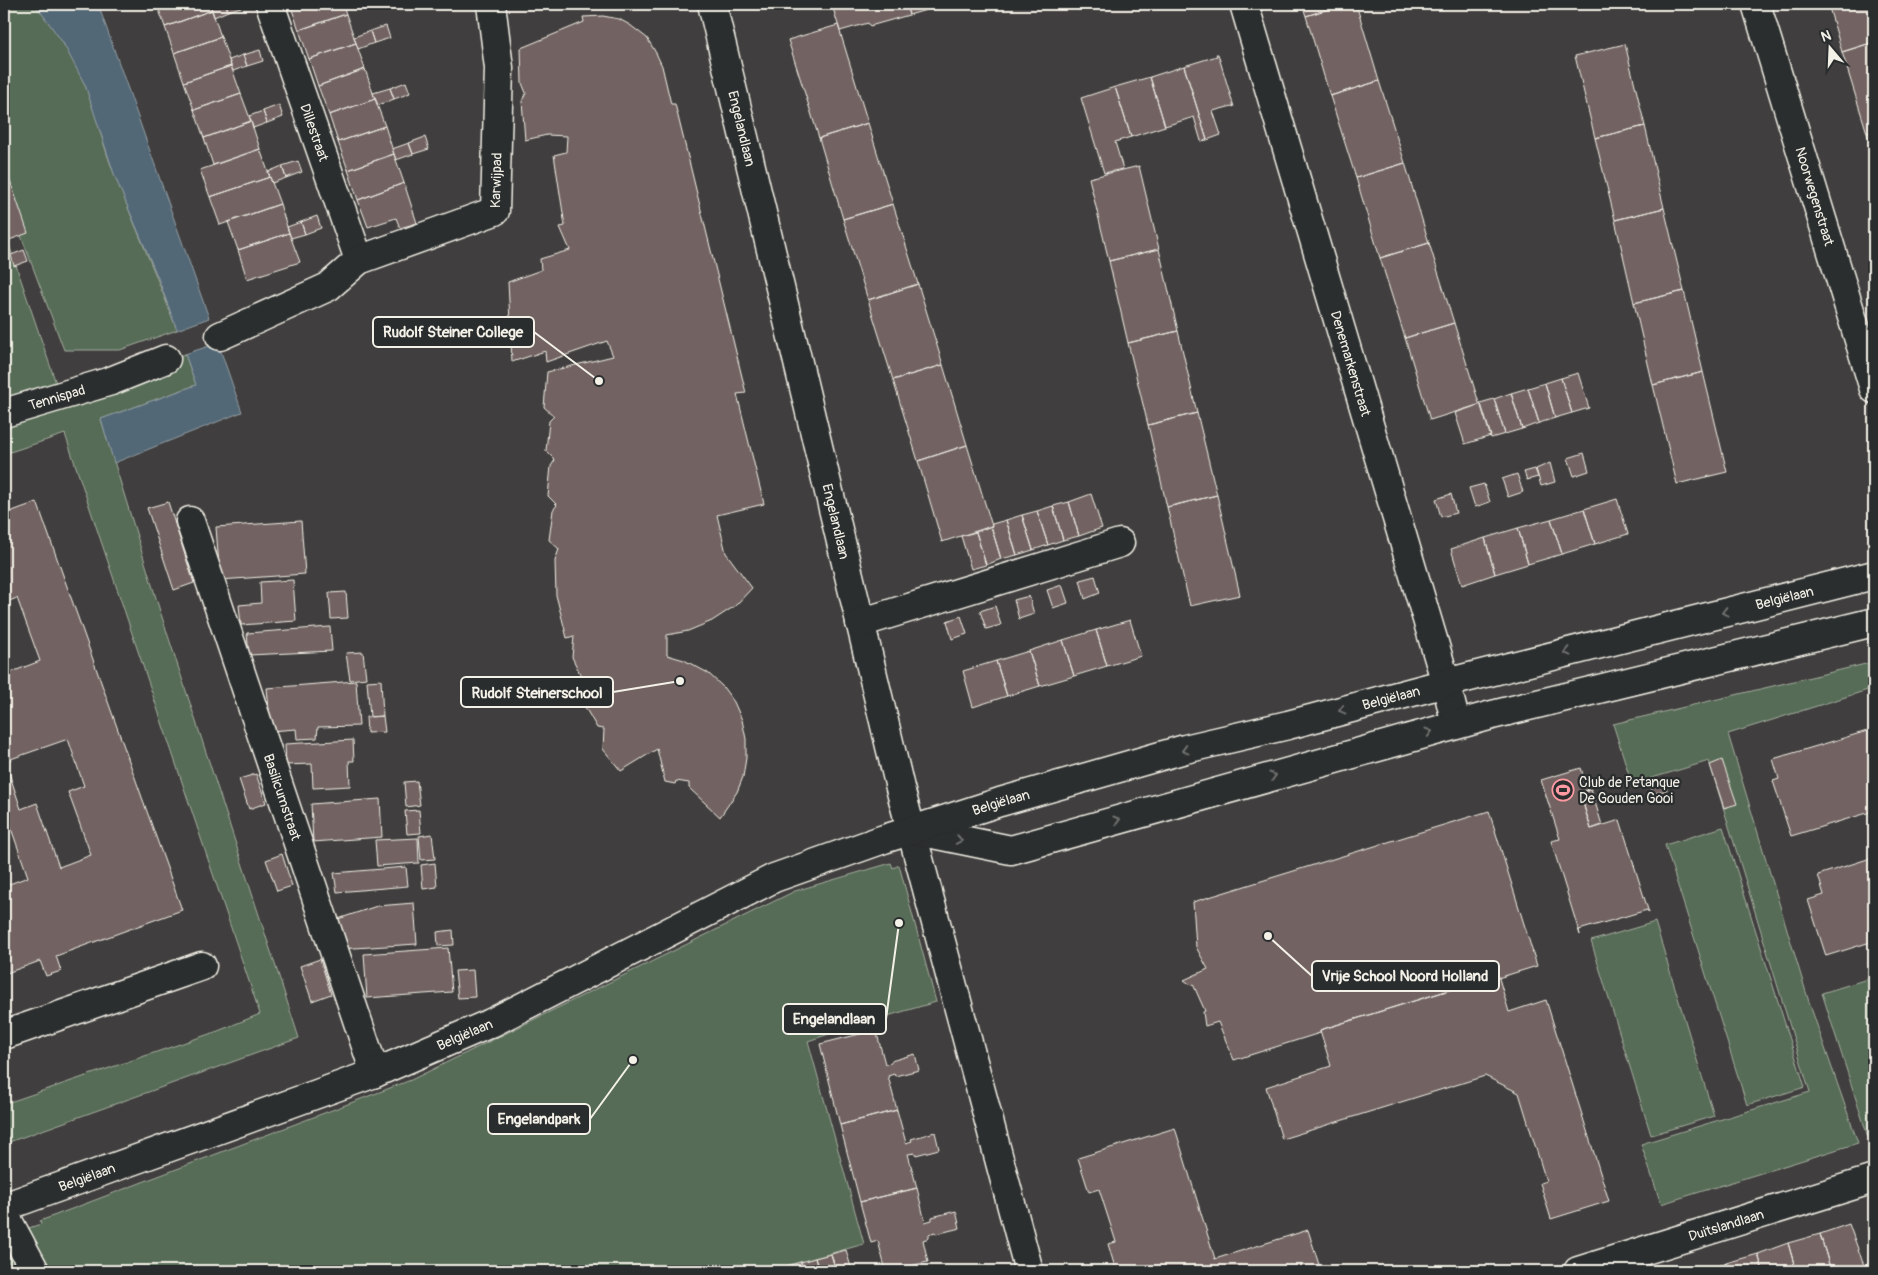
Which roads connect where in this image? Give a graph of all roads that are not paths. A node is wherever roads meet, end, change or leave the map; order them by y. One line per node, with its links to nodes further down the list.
1 (270, 4): 6 (street, Dillestraat)
2 (491, 4): 6 (street, Karwijpad)
3 (712, 4): 15 (street, Engelandlaan)
4 (1244, 4): 16 (street, Denemarkenstraat)
5 (1756, 4): 9 (street, Noorwegenstraat)
6 (359, 260): 7 (street)
7 (220, 336)
8 (166, 359): 10 (street, Tennispad)
9 (1874, 389)
10 (4, 413)
11 (190, 521): 21 (street, Basilicumstraat)
12 (1120, 543): 15 (street)
13 (1874, 575): 16 (street, Belgiëlaan, one-way to 16)
14 (1874, 622): 17 (street)
15 (860, 623): 18 (street, Engelandlaan)
16 (1446, 683): 17 (street, Denemarkenstraat); 18 (street, Belgiëlaan, one-way to 18)
17 (1456, 724): 18 (street, one-way to 17)
18 (912, 830): 21 (street, Belgiëlaan); 26 (street, Engelandlaan)
19 (202, 966): 20 (street)
20 (4, 1035)
21 (375, 1073): 23 (street, Belgiëlaan)
22 (1874, 1178): 27 (street, Duitslandlaan)
23 (4, 1207)
24 (4, 1212): 25 (street)
25 (35, 1271)
26 (1028, 1271)
27 (1578, 1271)

